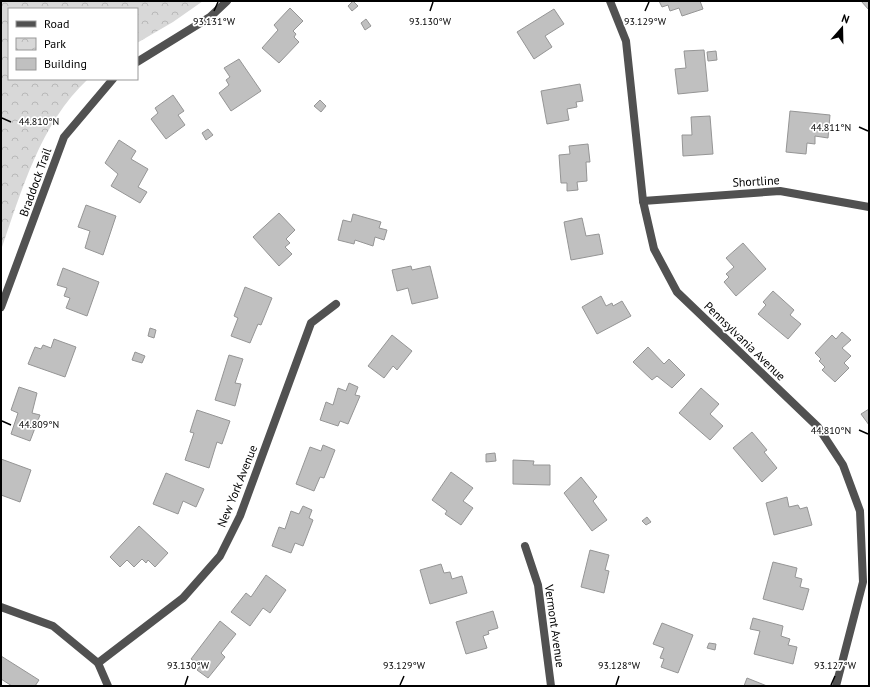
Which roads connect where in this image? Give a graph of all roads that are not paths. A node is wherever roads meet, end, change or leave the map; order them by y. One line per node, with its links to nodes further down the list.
1 (227, 1): 3 (street)
2 (610, 1): 5 (street, Pennsylvania Avenue)
3 (138, 61)
4 (112, 80): 8 (street, Braddock Trail)
5 (643, 201): 6 (street, Shortline); 14 (street, Pennsylvania Avenue)
6 (869, 207)
7 (336, 304): 11 (street, New York Avenue)
8 (1, 307)
9 (525, 546): 13 (street, Vermont Avenue)
10 (1, 607): 11 (street)
11 (98, 663): 12 (street)
12 (108, 686)
13 (551, 686)
14 (836, 686)

